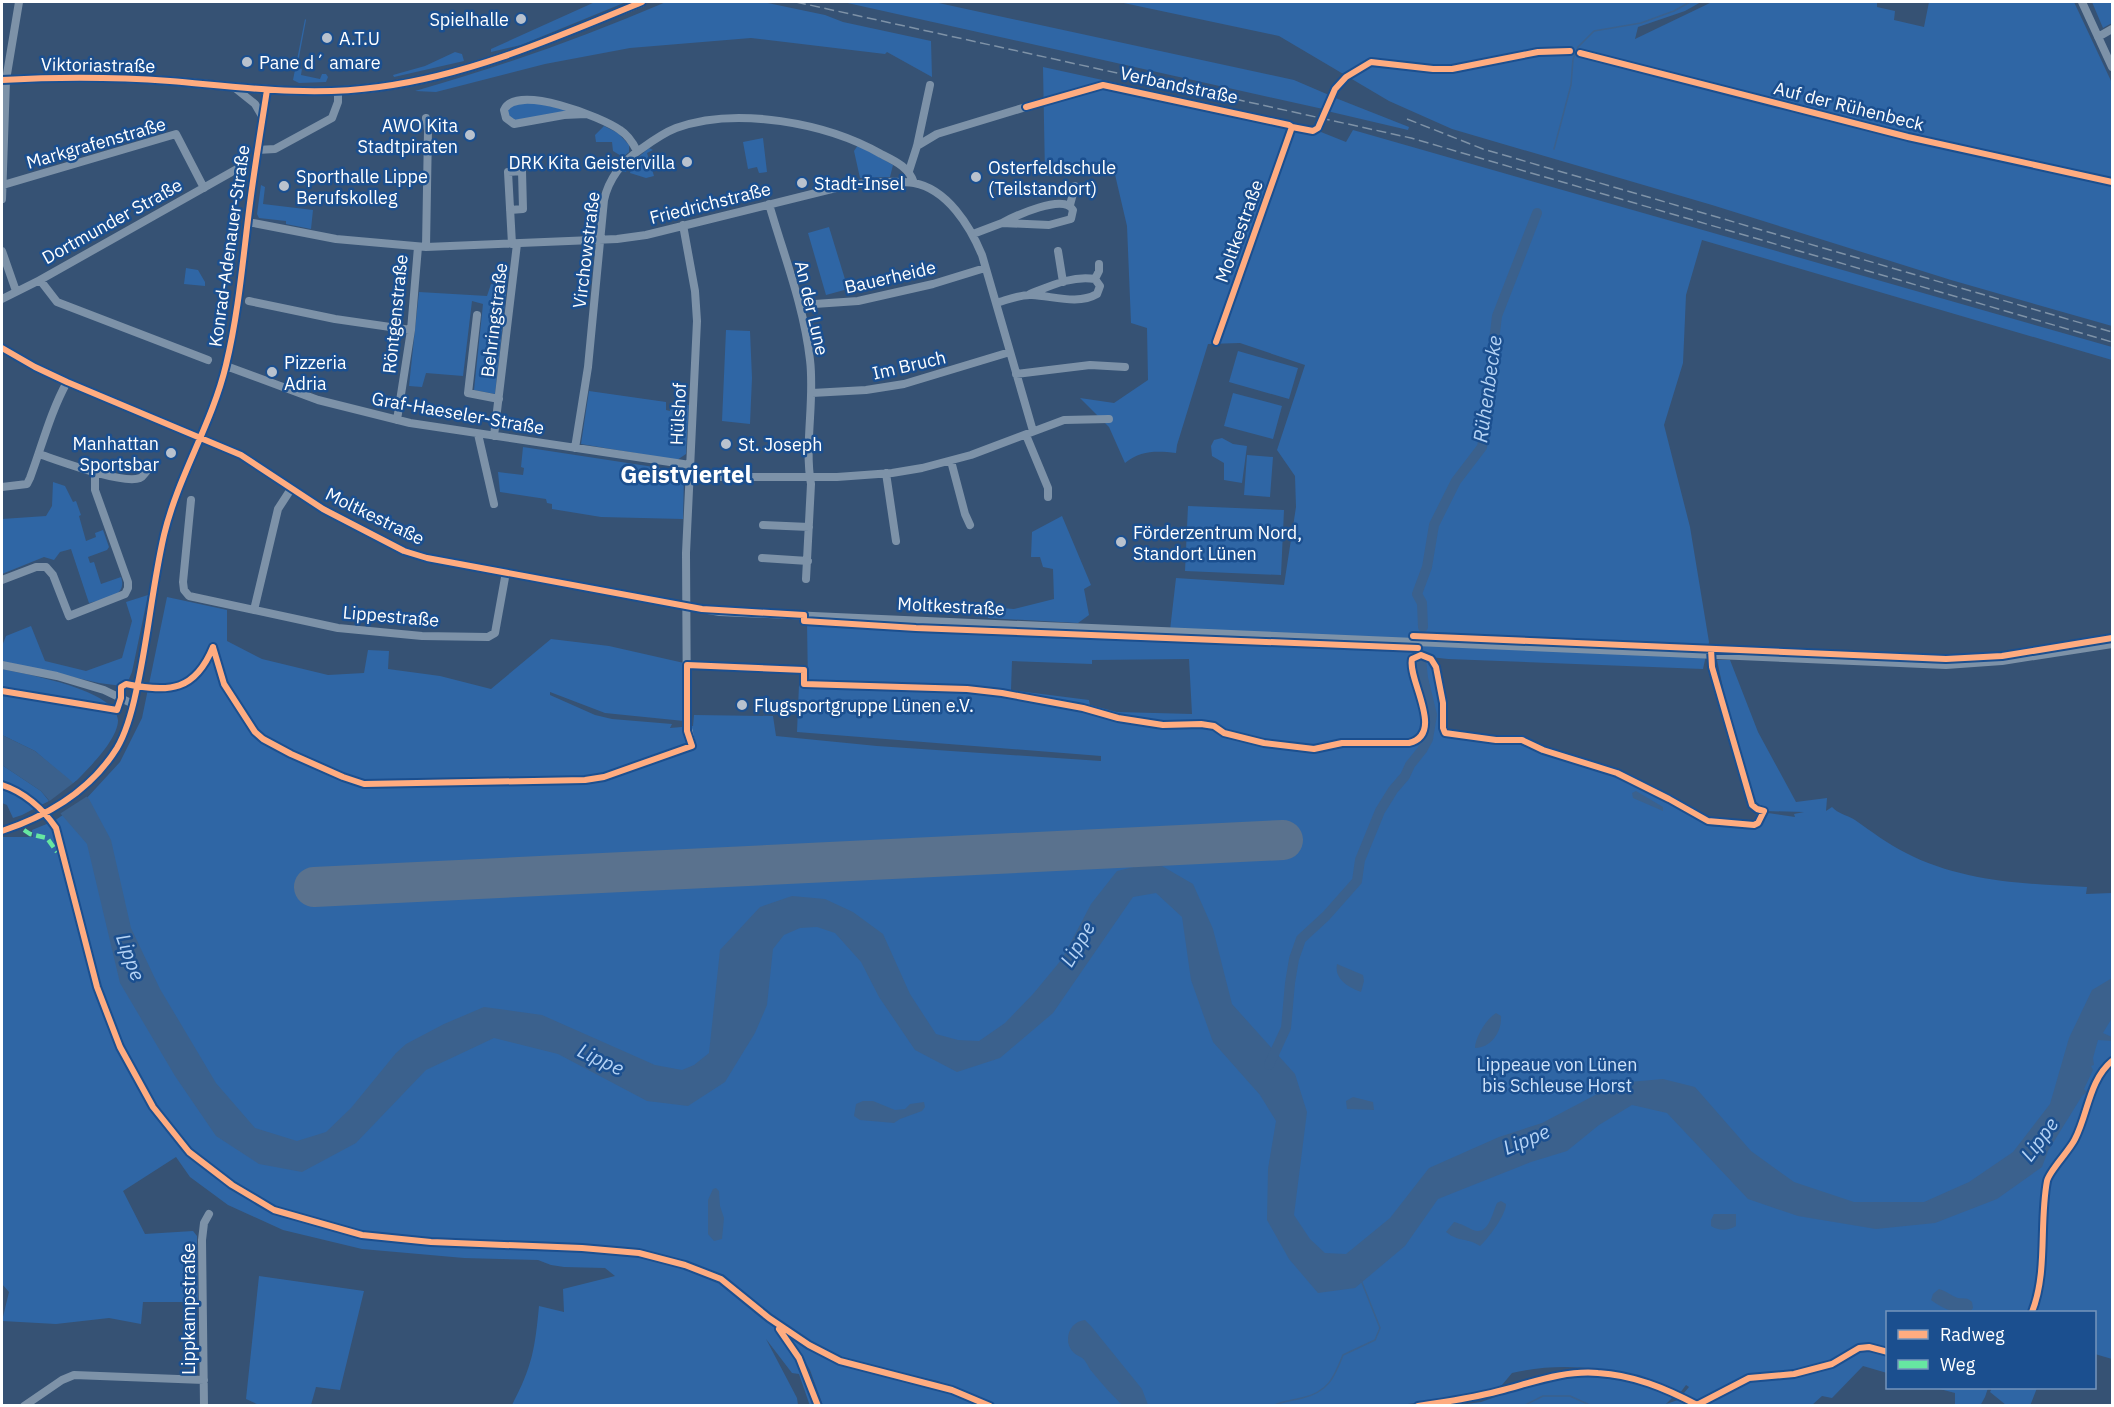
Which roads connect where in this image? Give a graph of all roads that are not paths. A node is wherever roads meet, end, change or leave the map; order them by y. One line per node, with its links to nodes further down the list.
1 (19, 2): 7 (street)
2 (642, 2): 11 (main road)
3 (2082, 2): 5 (street)
4 (2112, 29): 5 (street)
5 (2098, 37): 6 (street)
6 (2112, 67)
7 (4, 80): 9 (main road, Viktoriastraße); 22 (street)
8 (930, 85): 16 (street)
9 (235, 88): 10 (main road, Viktoriastraße); 14 (street)
10 (267, 90): 11 (main road); 14 (street, Konrad-Adenauer-Straße)
11 (338, 90): 17 (street)
12 (1026, 108): 16 (street)
13 (586, 114): 13 (street); 18 (street)
14 (262, 116): 17 (street, Konrad-Adenauer-Straße)
15 (426, 118): 35 (street, Röntgenstraße)
16 (917, 146): 20 (street)
17 (257, 150): 29 (street, Konrad-Adenauer-Straße)
18 (638, 151): 20 (street, Virchowstraße); 33 (street, Virchowstraße)
19 (237, 169): 24 (street, Dortmunder Straße)
20 (909, 171): 21 (street)
21 (914, 183): 26 (street, Friedrichstraße); 32 (street)
22 (3, 185): 24 (street, Markgrafenstraße); 25 (street)
23 (1075, 186): 27 (street)
24 (204, 188): 41 (street, Dortmunder Straße)
25 (2, 199)
26 (769, 204): 31 (street, Friedrichstraße); 48 (street, An der Lune)
27 (1070, 205): 30 (street); 30 (street)
28 (510, 210): 28 (street); 34 (street)
29 (248, 222): 35 (street, Friedrichstraße); 54 (street, Konrad-Adenauer-Straße)
30 (1002, 224): 32 (street)
31 (683, 225): 33 (street, Friedrichstraße); 69 (street, Hülshof)
32 (973, 234): 39 (street)
33 (600, 239): 34 (street, Friedrichstraße); 66 (street, Virchowstraße)
34 (514, 244): 35 (street, Friedrichstraße); 59 (street, Behringstraße)
35 (422, 247): 50 (street, Röntgenstraße)
36 (2, 251): 43 (street)
37 (1059, 251): 42 (street)
38 (1099, 264): 40 (street)
39 (986, 268): 47 (street); 48 (street, Bauerheide)
40 (1095, 279): 42 (street); 44 (street)
41 (40, 280): 43 (street, Dortmunder Straße); 53 (street)
42 (1063, 282): 44 (street)
43 (16, 291): 45 (street, Dortmunder Straße)
44 (1030, 294): 47 (street)
45 (2, 299)
46 (249, 301): 50 (street)
47 (996, 303): 52 (street)
48 (800, 305): 58 (street, An der Lune)
49 (477, 315): 59 (street, Behringstraße)
50 (411, 330): 60 (street, Röntgenstraße)
51 (2, 348): 57 (street, Moltkestraße)
52 (1010, 352): 56 (street); 58 (street, Im Bruch)
53 (208, 360)
54 (226, 366): 60 (street, Graf-Haeseler-Straße); 65 (street, Konrad-Adenauer-Straße)
55 (1125, 367): 56 (street)
56 (1016, 374): 62 (street)
57 (68, 382): 65 (street, Moltkestraße); 67 (street)
58 (812, 393): 74 (street, An der Lune)
59 (499, 399): 64 (street, Behringstraße)
60 (397, 420): 63 (street, Graf-Haeseler-Straße)
61 (1109, 420): 62 (street)
62 (1029, 433): 68 (street); 77 (street)
63 (478, 434): 64 (street, Graf-Haeseler-Straße); 79 (street)
64 (494, 436): 66 (street, Graf-Haeseler-Straße)
65 (201, 439): 76 (street, Moltkestraße); 93 (street, Konrad-Adenauer-Straße)
66 (575, 448): 69 (street, Graf-Haeseler-Straße)
67 (39, 454): 70 (street); 75 (street)
68 (951, 461): 72 (street); 81 (street)
69 (690, 465): 73 (street, Hülshof)
70 (95, 472): 71 (street); 88 (street)
71 (146, 472)
72 (886, 474): 74 (street); 83 (street)
73 (690, 477): 74 (street); 89 (street, Hülshof)
74 (810, 477): 82 (street, An der Lune)
75 (2, 487)
76 (291, 489): 86 (street, Moltkestraße); 90 (street)
77 (1048, 496)
78 (191, 500): 90 (street, Lippestraße)
79 (494, 504)
80 (764, 525): 82 (street)
81 (970, 525)
82 (809, 527): 85 (street, An der Lune)
83 (896, 541)
84 (762, 558): 85 (street)
85 (808, 561): 87 (street, An der Lune)
86 (506, 572): 89 (street, Moltkestraße); 90 (street, Lippestraße)
87 (806, 579)
88 (2, 580)
89 (686, 606): 91 (street, Moltkestraße); 94 (street)
90 (254, 610)
91 (2112, 644)
92 (2, 665): 93 (street)
93 (133, 704): 95 (street, Konrad-Adenauer-Straße)
94 (692, 746)
95 (2, 831)
96 (209, 1214): 97 (street, Lippkampstraße)
97 (204, 1380): 98 (street); 99 (street, Lippkampstraße)
98 (24, 1406)
99 (204, 1406)

